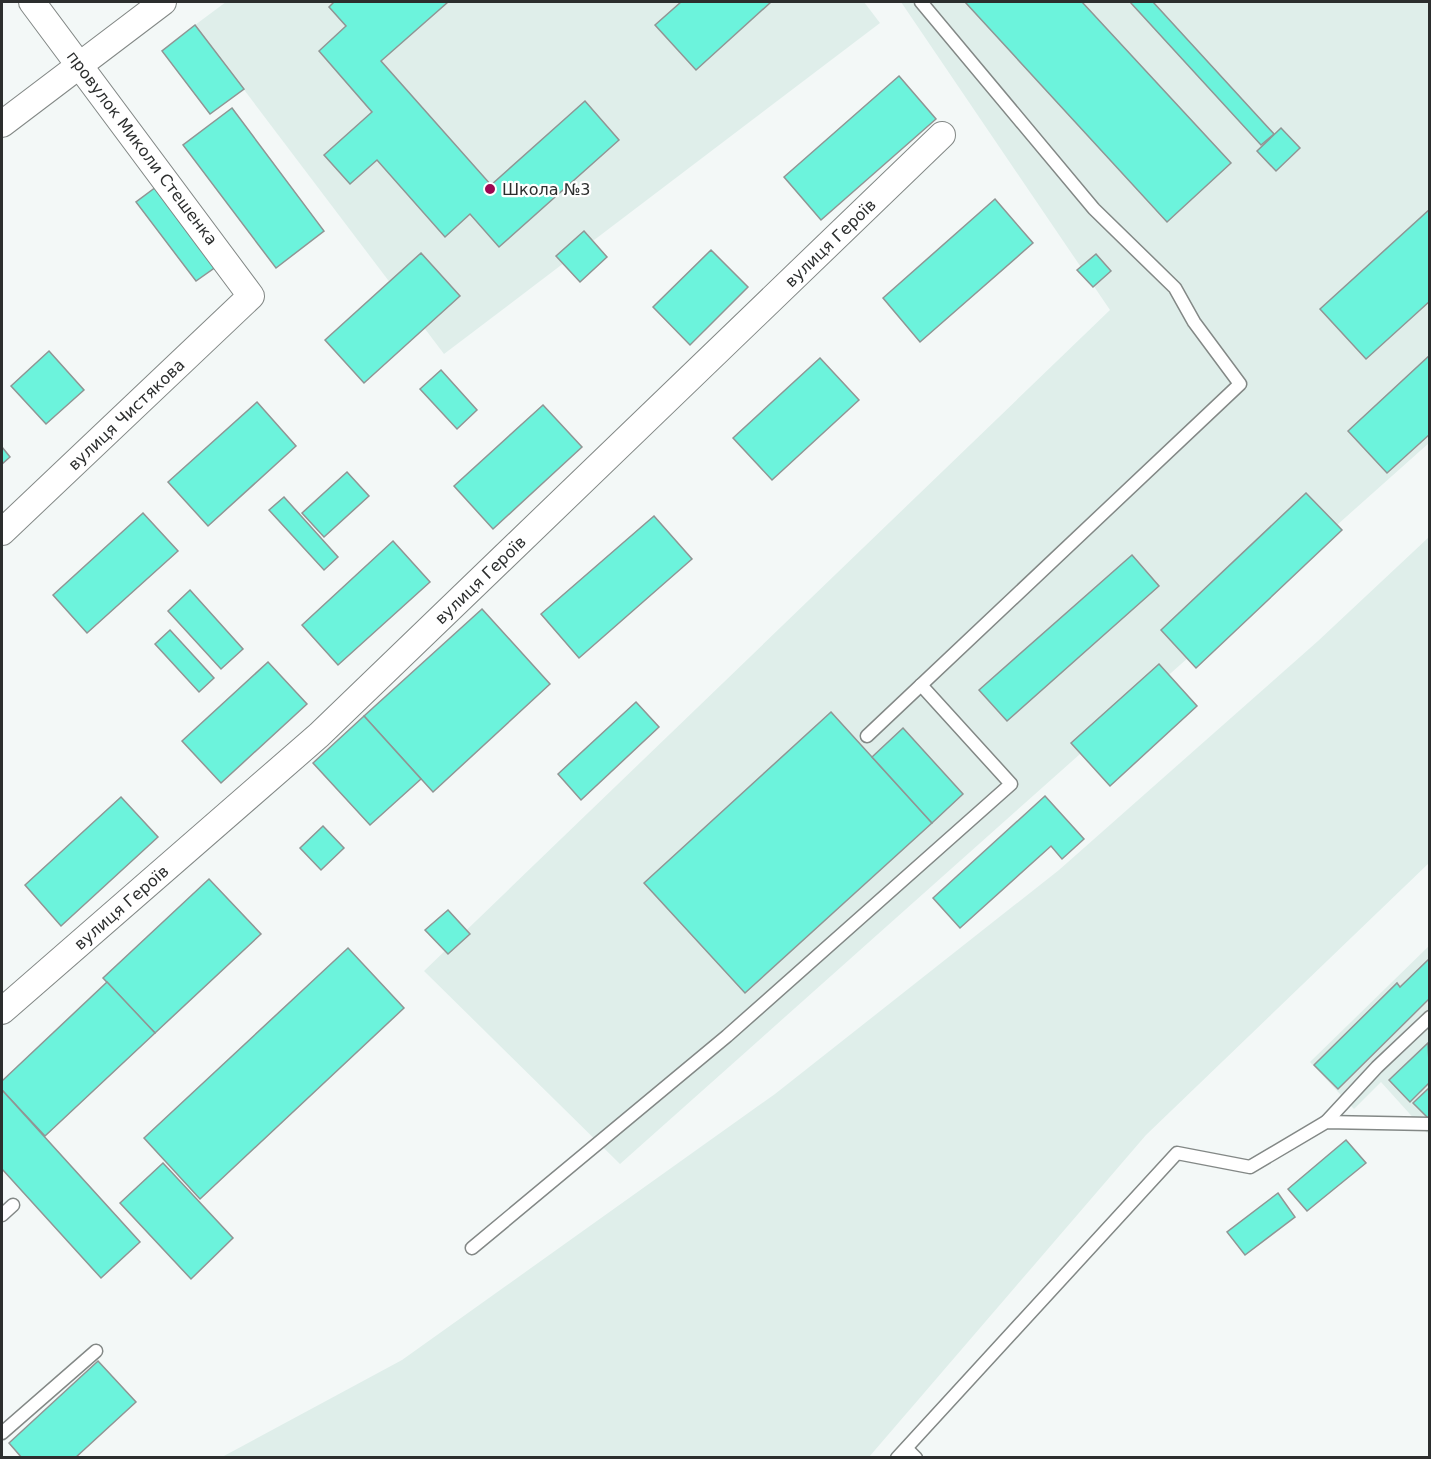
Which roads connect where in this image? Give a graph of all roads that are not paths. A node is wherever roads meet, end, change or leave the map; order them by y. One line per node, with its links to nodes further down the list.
1 (32, 2): 4 (street, провулок Миколи Стешенка)
2 (164, 2): 4 (street)
3 (921, 2): 9 (lane)
4 (80, 64): 5 (street); 7 (street, провулок Миколи Стешенка)
5 (2, 124)
6 (942, 135): 11 (street, вулиця Героїв)
7 (251, 296): 8 (street, вулиця Чистякова)
8 (2, 532)
9 (921, 685): 10 (lane); 17 (lane)
10 (867, 736)
11 (2, 1011)
12 (1430, 1017): 13 (lane)
13 (1326, 1122): 14 (lane); 20 (lane)
14 (1430, 1124)
15 (13, 1205): 16 (lane)
16 (2, 1215)
17 (472, 1248)
18 (96, 1351): 19 (lane)
19 (2, 1433)
20 (911, 1453): 21 (lane)
21 (897, 1458)

